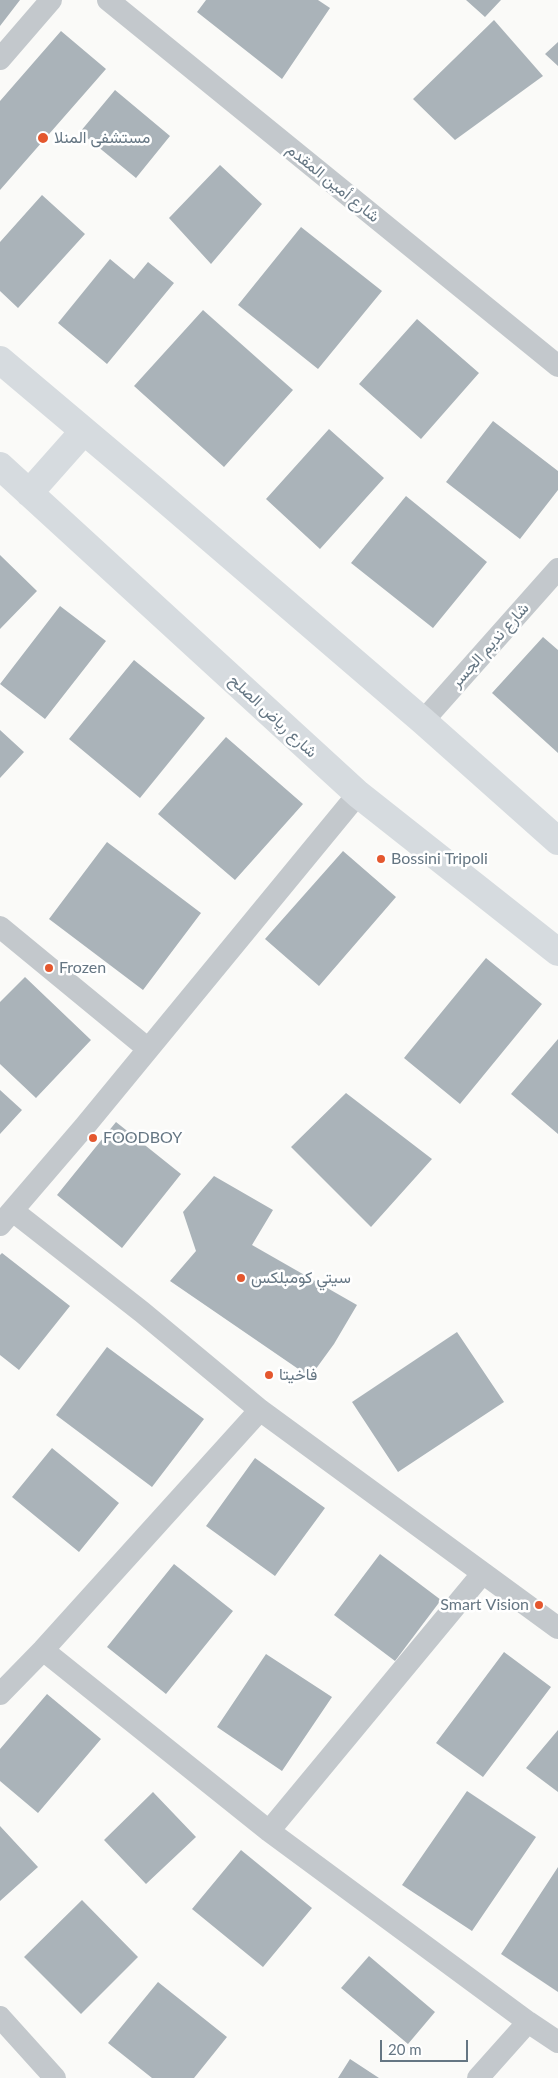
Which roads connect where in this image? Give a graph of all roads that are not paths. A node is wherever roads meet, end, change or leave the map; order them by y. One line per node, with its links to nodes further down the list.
1 (51, 0): 3 (street)
2 (108, 0): 5 (street, شارع أمين المقدم)
3 (0, 59)
4 (0, 360): 6 (street)
5 (558, 366)
6 (84, 431): 8 (street); 10 (street)
7 (0, 466): 8 (street, شارع رياض الصلح)
8 (29, 493): 11 (street, شارع رياض الصلح)
9 (558, 569): 10 (street, شارع نديم الجسر)
10 (423, 721): 12 (street)
11 (358, 794): 14 (street, شارع رياض الصلح); 15 (street)
12 (558, 841)
13 (0, 927): 15 (street)
14 (558, 952)
15 (148, 1048): 16 (street)
16 (7, 1218): 17 (street)
17 (260, 1410): 18 (street); 20 (street)
18 (482, 1574): 19 (street); 22 (street)
19 (558, 1628)
20 (42, 1650): 21 (street); 22 (street)
21 (0, 1694)
22 (269, 1831): 24 (street)
23 (0, 2017): 26 (street)
24 (528, 2022): 25 (street); 27 (street)
25 (558, 2042)
26 (55, 2078)
27 (478, 2078)

